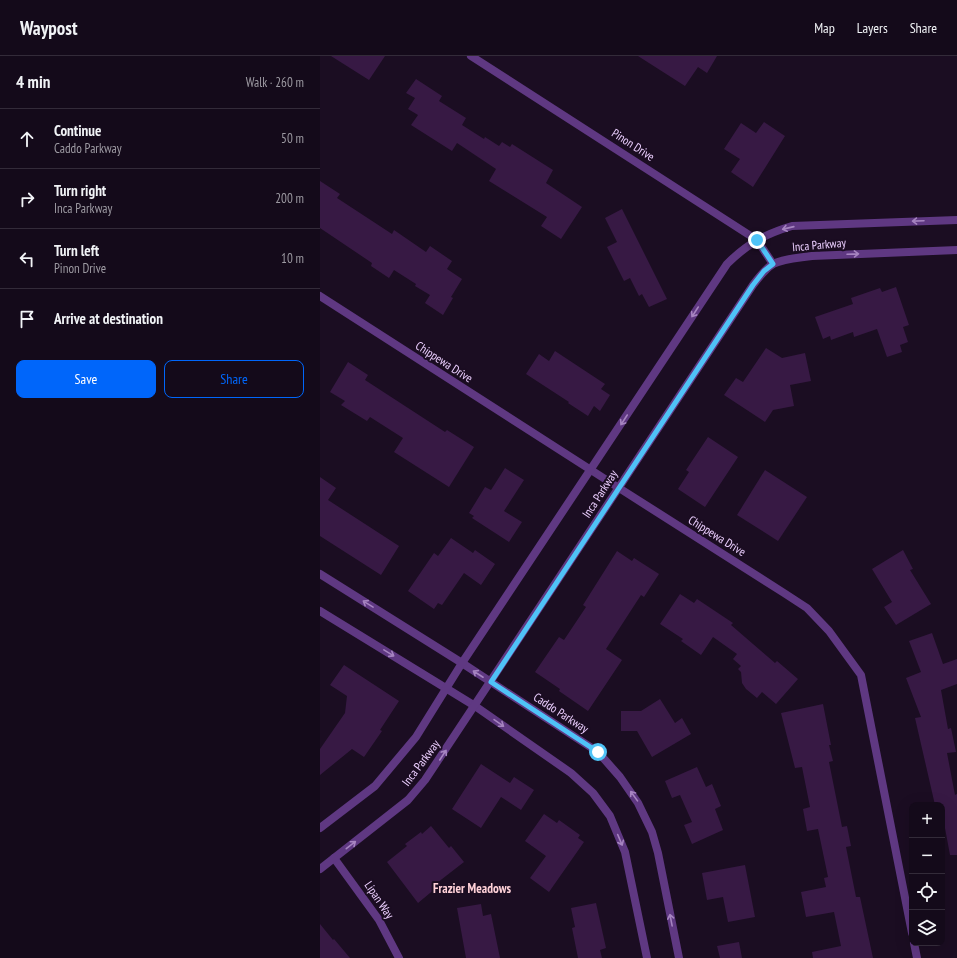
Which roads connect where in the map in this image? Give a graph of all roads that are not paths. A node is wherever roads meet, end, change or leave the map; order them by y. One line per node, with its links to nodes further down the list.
1 (471, 56): 3 (street, Pinon Drive)
2 (957, 220): 3 (street, Inca Parkway, one-way to 3)
3 (757, 240): 5 (street, Pinon Drive); 7 (street, Inca Parkway, one-way to 7)
4 (957, 250): 5 (street, Inca Parkway, one-way to 4)
5 (773, 264): 8 (street, Inca Parkway)
6 (320, 296): 7 (street, Chippewa Drive)
7 (591, 470): 8 (street, Chippewa Drive); 11 (street, Inca Parkway)
8 (618, 488): 12 (street, Inca Parkway); 18 (street, Chippewa Drive)
9 (320, 574): 11 (street, Caddo Parkway, one-way to 9)
10 (320, 611): 13 (street, one-way to 13)
11 (462, 663): 12 (street, Caddo Parkway, one-way to 11); 13 (street, Inca Parkway)
12 (491, 682): 14 (street, Inca Parkway); 22 (street, Caddo Parkway, one-way to 12)
13 (447, 688): 14 (street); 15 (street, Inca Parkway)
14 (475, 706): 16 (street, Inca Parkway, one-way to 14); 21 (street, one-way to 21)
15 (320, 828)
16 (334, 858): 17 (street, Inca Parkway); 20 (street, Lipan Way)
17 (320, 869)
18 (909, 918)
19 (915, 946): 23 (street)
20 (399, 958)
21 (647, 958)
22 (679, 958)
23 (917, 958)

